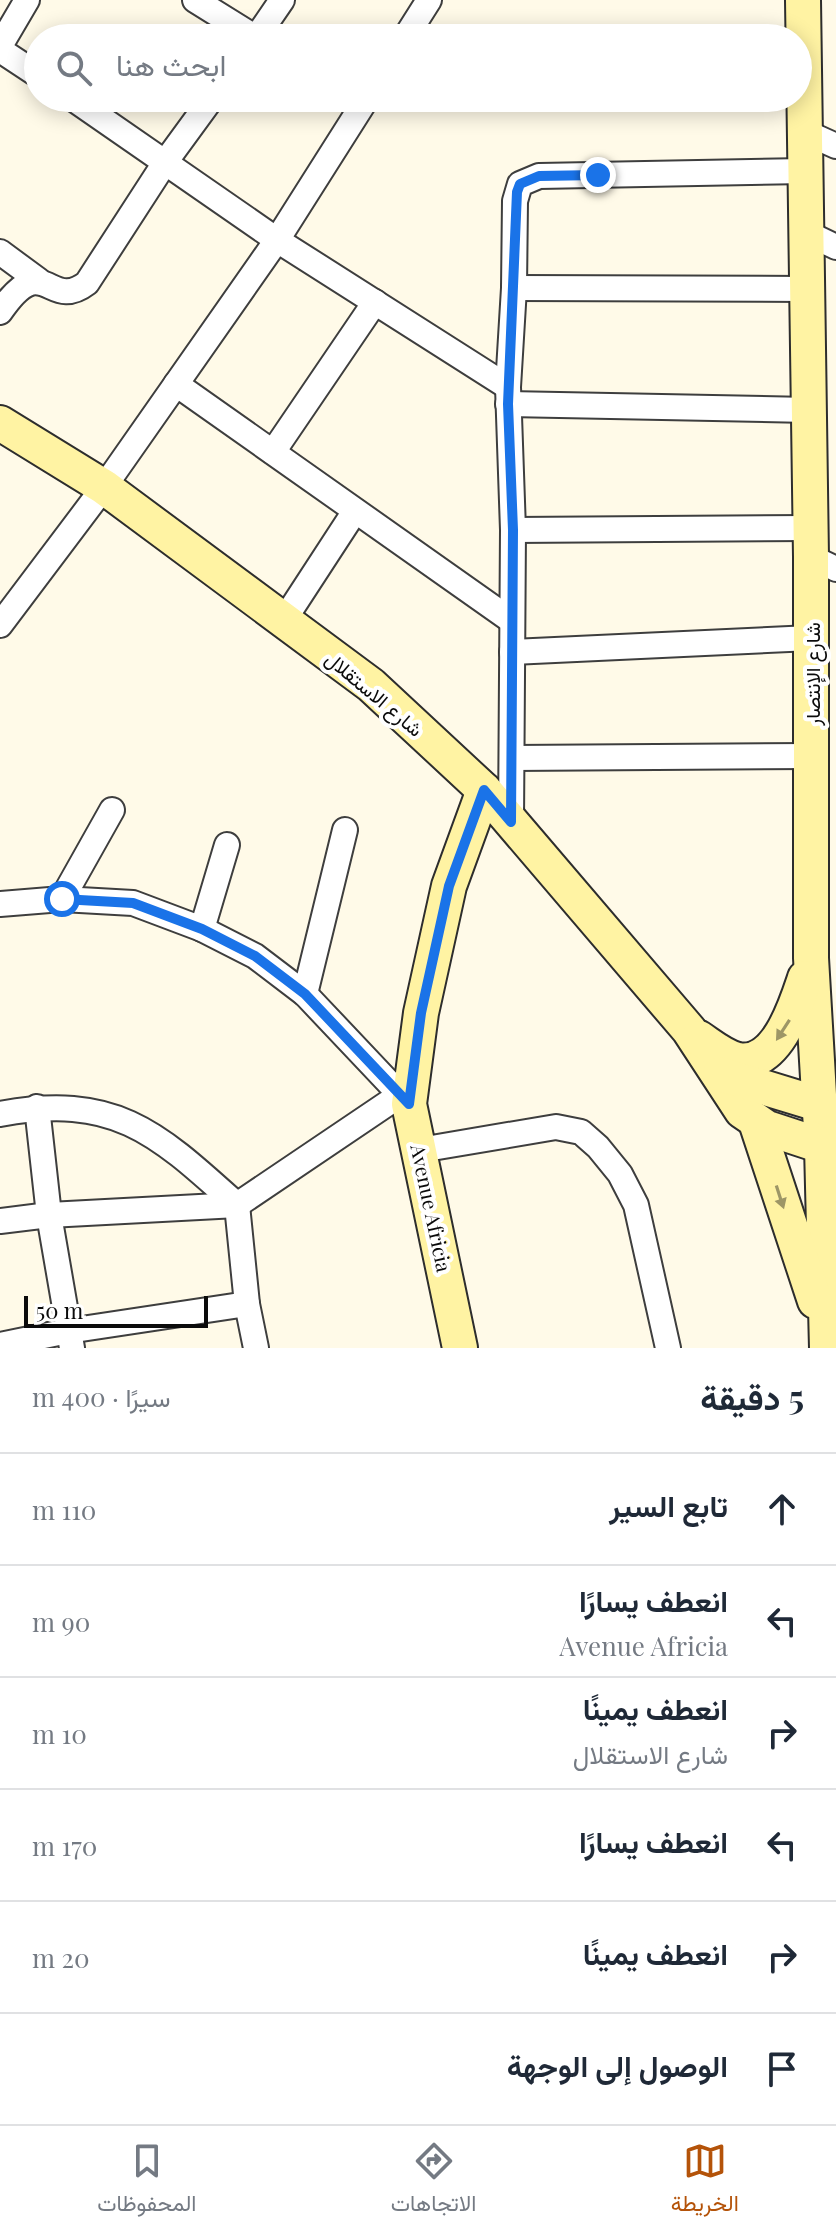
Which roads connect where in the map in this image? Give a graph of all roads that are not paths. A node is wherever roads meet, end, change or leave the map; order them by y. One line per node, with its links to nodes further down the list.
1 (27, 0): 10 (street)
2 (195, 0): 6 (street)
3 (282, 0): 7 (street)
4 (429, 0): 8 (street)
5 (803, 0): 9 (street, شارع الإنتصار)
6 (234, 24)
7 (266, 24)
8 (414, 24)
9 (803, 24)
10 (1, 54): 11 (street)
11 (24, 67)
12 (93, 112): 18 (street)
13 (202, 112): 18 (street)
14 (358, 112): 20 (street)
15 (805, 112): 16 (street, شارع الإنتصار)
16 (805, 132): 17 (street); 19 (street, شارع الإنتصار)
17 (836, 146)
18 (166, 161): 20 (street); 23 (street)
19 (806, 171): 21 (street, شارع الإنتصار); 24 (street)
20 (277, 240): 26 (street); 28 (street)
21 (821, 240): 25 (street, شارع الإنتصار)
22 (0, 252): 23 (street)
23 (38, 280): 27 (street)
24 (514, 288): 25 (street); 29 (street)
25 (807, 289): 30 (street, شارع الإنتصار)
26 (375, 302): 29 (street); 32 (street)
27 (0, 312)
28 (176, 384): 32 (street); 33 (street)
29 (508, 395): 30 (street); 35 (street)
30 (809, 410): 36 (street, شارع الإنتصار)
31 (0, 423): 33 (street, شارع الاستقلال)
32 (273, 452): 34 (street)
33 (104, 487): 37 (street, شارع الاستقلال); 39 (street)
34 (355, 511): 37 (street); 38 (street)
35 (513, 530): 36 (street); 38 (street)
36 (819, 552): 40 (street, شارع الإنتصار)
37 (284, 620): 44 (street, شارع الاستقلال)
38 (512, 621): 41 (street)
39 (0, 625)
40 (811, 638): 41 (street); 42 (street, شارع الإنتصار)
41 (512, 652): 43 (street)
42 (811, 756): 43 (street); 52 (street, شارع الإنتصار)
43 (512, 758): 46 (street)
44 (484, 790): 46 (street, شارع الاستقلال); 56 (street, Avenue Africia)
45 (112, 810): 49 (street)
46 (511, 822): 54 (street, شارع الاستقلال)
47 (345, 830): 53 (street)
48 (227, 845): 51 (street)
49 (62, 899): 50 (street); 51 (street)
50 (0, 904)
51 (202, 929): 53 (street)
52 (811, 958): 54 (street, one-way to 54); 58 (street, شارع الإنتصار)
53 (305, 994): 56 (street)
54 (689, 1030): 55 (street)
55 (720, 1074): 58 (street); 60 (street)
56 (404, 1099): 61 (street, Avenue Africia); 63 (street)
57 (37, 1107): 59 (street); 63 (street); 64 (street)
58 (827, 1109): 62 (street, شارع الإنتصار)
59 (0, 1114)
60 (756, 1122): 62 (street); 68 (street, one-way to 68)
61 (420, 1150): 71 (street, Avenue Africia); 72 (street)
62 (829, 1150): 68 (street, شارع الإنتصار)
63 (237, 1205): 64 (street); 66 (street)
64 (49, 1215): 65 (street); 67 (street)
65 (0, 1221)
66 (247, 1304): 67 (street); 70 (street)
67 (70, 1339): 69 (street)
68 (826, 1341)
69 (0, 1345)
70 (256, 1348)
71 (460, 1348)
72 (668, 1348)

